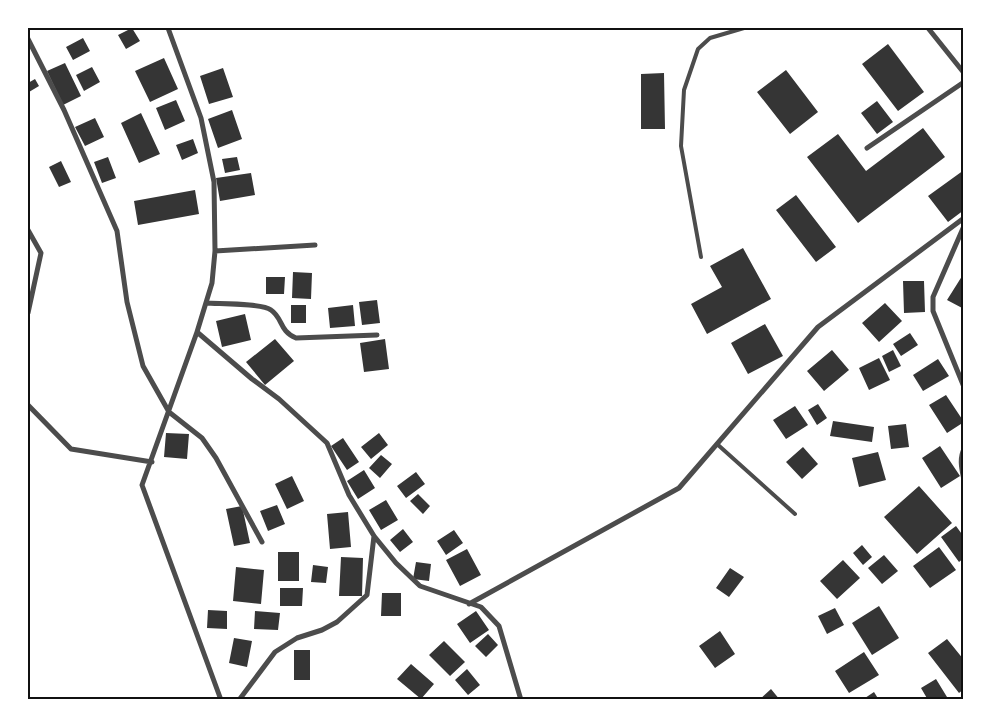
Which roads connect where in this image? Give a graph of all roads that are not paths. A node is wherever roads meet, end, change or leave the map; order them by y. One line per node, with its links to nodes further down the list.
1 (168, 28): 12 (street)
2 (744, 28): 13 (lane)
3 (928, 28): 5 (street)
4 (28, 38): 20 (street)
5 (964, 73)
6 (964, 82): 7 (street)
7 (867, 148)
8 (964, 218): 21 (street)
9 (964, 226): 18 (street)
10 (28, 230): 15 (street)
11 (315, 245): 12 (street)
12 (215, 251): 14 (street)
13 (701, 257)
14 (206, 303): 16 (street); 17 (street)
15 (28, 313)
16 (197, 332): 20 (street); 28 (street)
17 (377, 335)
18 (964, 387)
19 (28, 405): 23 (street)
20 (169, 412): 23 (street); 29 (street)
21 (717, 444): 26 (lane); 30 (street)
22 (964, 449): 24 (street)
23 (152, 462): 31 (street)
24 (964, 480)
25 (964, 500): 27 (street)
26 (795, 514)
27 (964, 517)
28 (374, 536): 30 (street); 32 (street)
29 (262, 542)
30 (468, 604): 33 (street)
31 (221, 700)
32 (239, 700)
33 (520, 700)

